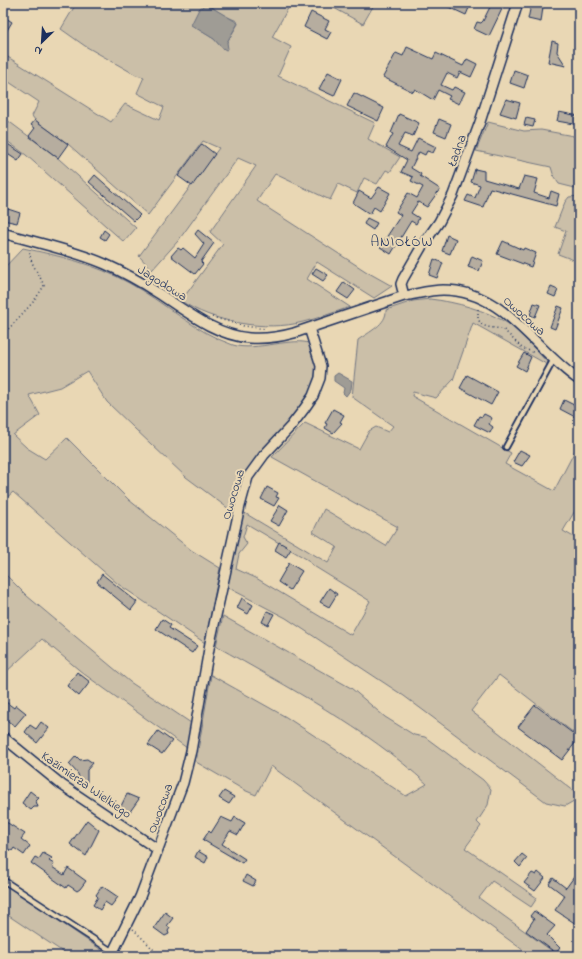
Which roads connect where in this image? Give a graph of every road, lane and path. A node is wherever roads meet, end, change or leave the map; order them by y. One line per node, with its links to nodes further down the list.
1 (518, 3): 4 (street, Ładna)
2 (3, 233): 3 (street, Jagodowa)
3 (31, 241): 8 (street, Jagodowa); 11 (path)
4 (404, 296): 8 (street, Owocowa); 13 (street, Owocowa)
5 (478, 308): 9 (path)
6 (208, 316): 10 (path)
7 (503, 325): 9 (path)
8 (309, 328): 17 (street, Owocowa)
9 (502, 328): 12 (path)
10 (272, 329)
11 (3, 335)
12 (541, 353)
13 (554, 359): 14 (street, Owocowa); 15 (lane)
14 (579, 380)
15 (506, 447)
16 (3, 738): 17 (street, Kazimierza Wielkiego)
17 (158, 850): 19 (street, Owocowa)
18 (3, 880): 20 (lane)
19 (128, 924): 20 (street, Owocowa); 21 (path)
20 (112, 954)
21 (160, 956)

